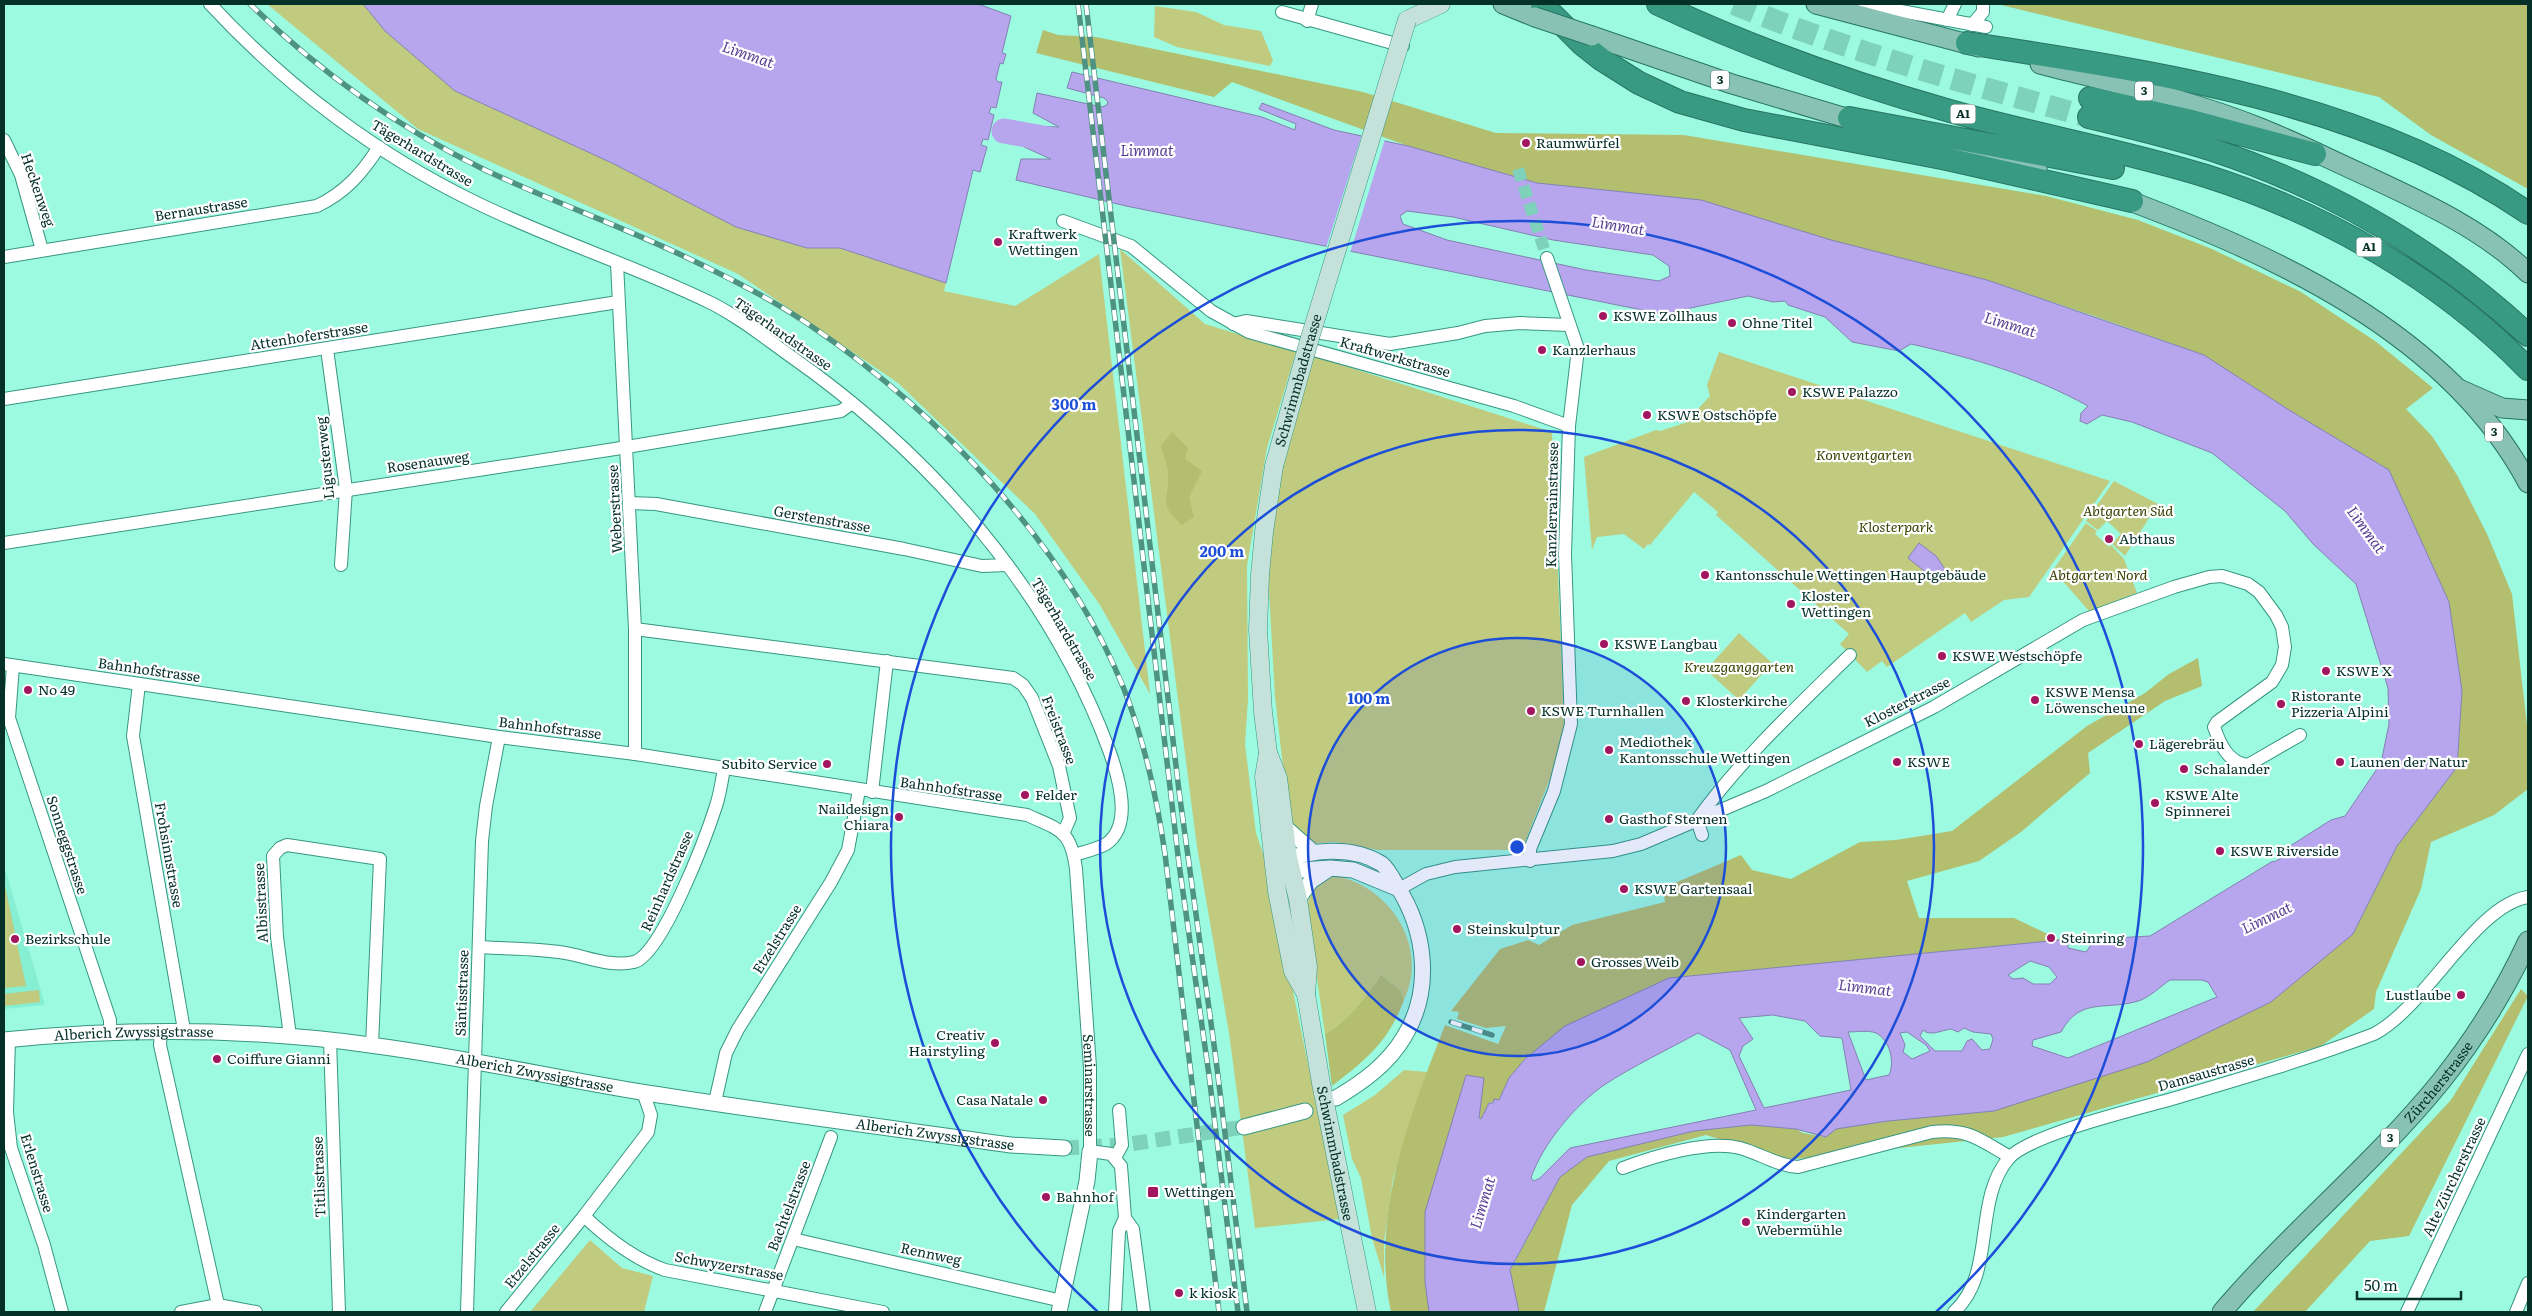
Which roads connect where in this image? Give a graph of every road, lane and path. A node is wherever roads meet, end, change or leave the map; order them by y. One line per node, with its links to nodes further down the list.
1 (210, 4): 21 (street, Tägerhardstrasse)
2 (1312, 4): 14 (street)
3 (1414, 4): 13 (main road)
4 (1441, 4): 13 (main road)
5 (1503, 4): 11 (main road, 3)
6 (1658, 4): 23 (highway, A1)
7 (1816, 4): 17 (main road, 3)
8 (1864, 4): 15 (street)
9 (1955, 4): 15 (street)
10 (1983, 4): 17 (street)
11 (1538, 10): 19 (main road, 3, bridge); 24 (highway)
12 (1282, 12): 14 (street)
13 (1407, 12): 57 (main road, Schwimmbadstrasse, bridge)
14 (1307, 20): 18 (street)
15 (1947, 20): 17 (street)
16 (1986, 27): 17 (street)
17 (1969, 34): 22 (main road, 3); 25 (highway)
18 (1403, 46)
19 (1849, 118): 23 (highway); 24 (main road, 3)
20 (4, 140): 27 (street, Heckenweg)
21 (379, 147): 27 (street, Bernaustrasse); 30 (street, Tägerhardstrasse)
22 (2316, 154): 31 (main road, 3); 35 (highway, A1)
23 (2275, 201): 37 (highway, A1)
24 (2132, 202): 38 (main road, 3)
25 (2528, 213)
26 (1063, 221): 33 (street, Kraftwerkstrasse)
27 (42, 250): 28 (street, Bernaustrasse)
28 (4, 257)
29 (1547, 258): 34 (street, Kanzlerrainstrasse)
30 (617, 263): 32 (street, Weberstrasse); 40 (street, Tägerhardstrasse)
31 (2528, 273)
32 (618, 302): 36 (street, Attenhoferstrasse); 43 (street, Weberstrasse)
33 (1233, 324): 34 (street); 42 (street, Kraftwerkstrasse)
34 (1568, 324): 42 (street, Kanzlerrainstrasse)
35 (2528, 334)
36 (327, 349): 39 (street, Attenhoferstrasse); 45 (street, Ligusterweg)
37 (2528, 369)
38 (2454, 386): 41 (main road); 44 (main road, 3)
39 (4, 399)
40 (852, 403): 43 (street, Rosenauweg); 49 (street, Tägerhardstrasse)
41 (2528, 410)
42 (1569, 426): 67 (street, Kanzlerrainstrasse)
43 (626, 448): 45 (street, Rosenauweg); 46 (street, Weberstrasse)
44 (2528, 483)
45 (346, 489): 47 (street, Rosenauweg); 48 (street, Ligusterweg)
46 (630, 504): 49 (street, Gerstenstrasse); 50 (street, Weberstrasse)
47 (4, 543)
48 (341, 565)
49 (1007, 565): 66 (street, Tägerhardstrasse)
50 (635, 629): 52 (street, Freistrasse); 58 (street, Weberstrasse)
51 (1850, 655): 61 (street)
52 (887, 661): 60 (street); 63 (street, Freistrasse)
53 (8, 665): 54 (street, Bahnhofstrasse); 77 (street, Sonneggstrasse)
54 (139, 684): 56 (street, Bahnhofstrasse); 76 (street, Frohsinnstrasse)
55 (2300, 735): 61 (street, Klosterstrasse)
56 (499, 737): 58 (street, Bahnhofstrasse); 74 (street, Säntisstrasse)
57 (1268, 753): 62 (main road, Schwimmbadstrasse); 68 (main road, Schwimmbadstrasse)
58 (635, 754): 59 (street, Bahnhofstrasse)
59 (724, 768): 60 (street, Bahnhofstrasse); 74 (street, Reinhardstrasse)
60 (866, 791): 63 (street, Bahnhofstrasse); 87 (street, Etzelstrasse)
61 (1697, 820): 64 (street); 67 (street, Klosterstrasse)
62 (1286, 828): 65 (street); 68 (main road, Schwimmbadstrasse)
63 (1063, 834): 66 (street)
64 (1702, 835)
65 (1312, 852): 68 (street); 70 (street)
66 (1074, 855): 93 (street, Seminarstrasse)
67 (1530, 860): 70 (street, Klosterstrasse)
68 (1284, 862): 69 (street); 72 (main road, Schwimmbadstrasse); 75 (main road, Schwimmbadstrasse)
69 (1330, 868): 70 (street); 72 (street)
70 (1399, 889): 86 (street)
71 (2528, 897): 95 (street, Damsaustrasse)
72 (1298, 899): 75 (main road, Schwimmbadstrasse)
73 (2528, 941): 116 (main road, Zürcherstrasse / 3)
74 (479, 947): 84 (street, Säntisstrasse)
75 (1306, 994): 114 (main road, Schwimmbadstrasse)
76 (184, 1030): 78 (street, Alberich Zwyssigstrasse); 79 (street, Alberich Zwyssigstrasse)
77 (110, 1031): 78 (street, Alberich Zwyssigstrasse); 80 (street, Alberich Zwyssigstrasse)
78 (161, 1031): 102 (street)
79 (290, 1036): 81 (street, Alberich Zwyssigstrasse); 82 (street, Albisstrasse)
80 (6, 1040): 104 (street, Erlenstrasse)
81 (330, 1040): 82 (street, Alberich Zwyssigstrasse); 107 (street, Titlisstrasse)
82 (372, 1045): 84 (street, Alberich Zwyssigstrasse)
83 (2528, 1054): 117 (street, Alte Zürcherstrasse)
84 (476, 1062): 85 (street, Alberich Zwyssigstrasse); 108 (street, Säntisstrasse)
85 (643, 1092): 87 (street, Alberich Zwyssigstrasse); 97 (street, Etzelstrasse)
86 (1336, 1098)
87 (715, 1102): 92 (street, Alberich Zwyssigstrasse)
88 (1119, 1110): 94 (street)
89 (1305, 1111): 90 (street)
90 (1244, 1127)
91 (831, 1137): 99 (street, Bachtelstrasse)
92 (1064, 1148)
93 (1090, 1151): 94 (street); 103 (street, Seminarstrasse)
94 (1116, 1156): 98 (street)
95 (2010, 1157): 96 (street); 115 (street)
96 (1623, 1168)
97 (584, 1216): 101 (street, Schwyzerstrasse); 109 (street, Etzelstrasse)
98 (1125, 1218): 112 (street); 113 (street)
99 (793, 1239): 101 (street, Bachtelstrasse); 103 (street, Rennweg)
100 (2528, 1284): 118 (street)
101 (773, 1289): 110 (street, Bachtelstrasse); 111 (street, Schwyzerstrasse)
102 (218, 1305): 105 (street); 106 (street)
103 (1060, 1306)
104 (62, 1312)
105 (181, 1312)
106 (256, 1312)
107 (339, 1312)
108 (467, 1312)
109 (506, 1312)
110 (764, 1312)
111 (883, 1312)
112 (1115, 1312)
113 (1144, 1312)
114 (1367, 1312)
115 (1954, 1312)
116 (2222, 1312)
117 (2407, 1312)
118 (2516, 1312)

